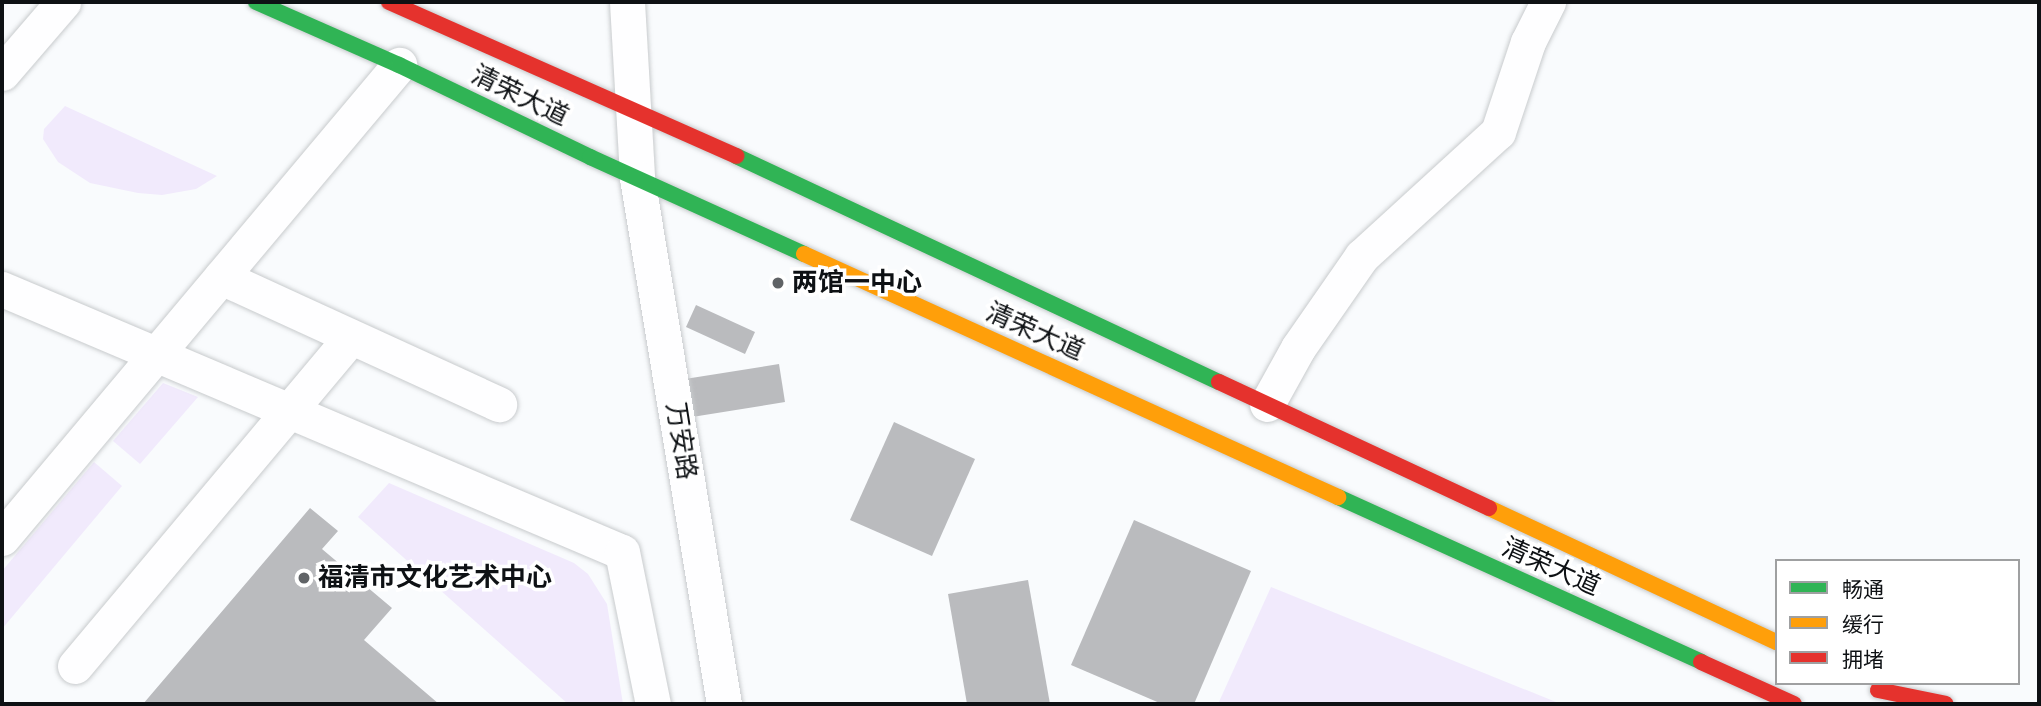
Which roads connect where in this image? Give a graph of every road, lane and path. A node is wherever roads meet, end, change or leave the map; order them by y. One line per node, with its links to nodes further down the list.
1 (62, 2): 7 (street)
2 (256, 2): 6 (main road, 清荣大道)
3 (389, 2): 8 (main road, 清荣大道)
4 (626, 2): 8 (street, 万安路)
5 (1548, 2): 15 (street)
6 (399, 65): 9 (main road, 清荣大道); 10 (street)
7 (2, 73)
8 (634, 111): 9 (street, 万安路); 15 (main road, 清荣大道)
9 (637, 178): 20 (main road, 清荣大道); 23 (street, 万安路)
10 (221, 277): 12 (street); 13 (street)
11 (2, 289): 13 (street)
12 (351, 337): 14 (street); 16 (street)
13 (156, 355): 16 (street); 17 (street)
14 (499, 404)
15 (1267, 404): 18 (main road, 清荣大道)
16 (288, 411): 19 (street); 22 (street)
17 (2, 538)
18 (1775, 641)
19 (75, 666)
20 (1749, 684): 24 (main road); 25 (main road, 清荣大道)
21 (1871, 686): 26 (main road); 27 (main road)
22 (653, 704)
23 (724, 704)
24 (1769, 704)
25 (1794, 704)
26 (1912, 704)
27 (1945, 704)

